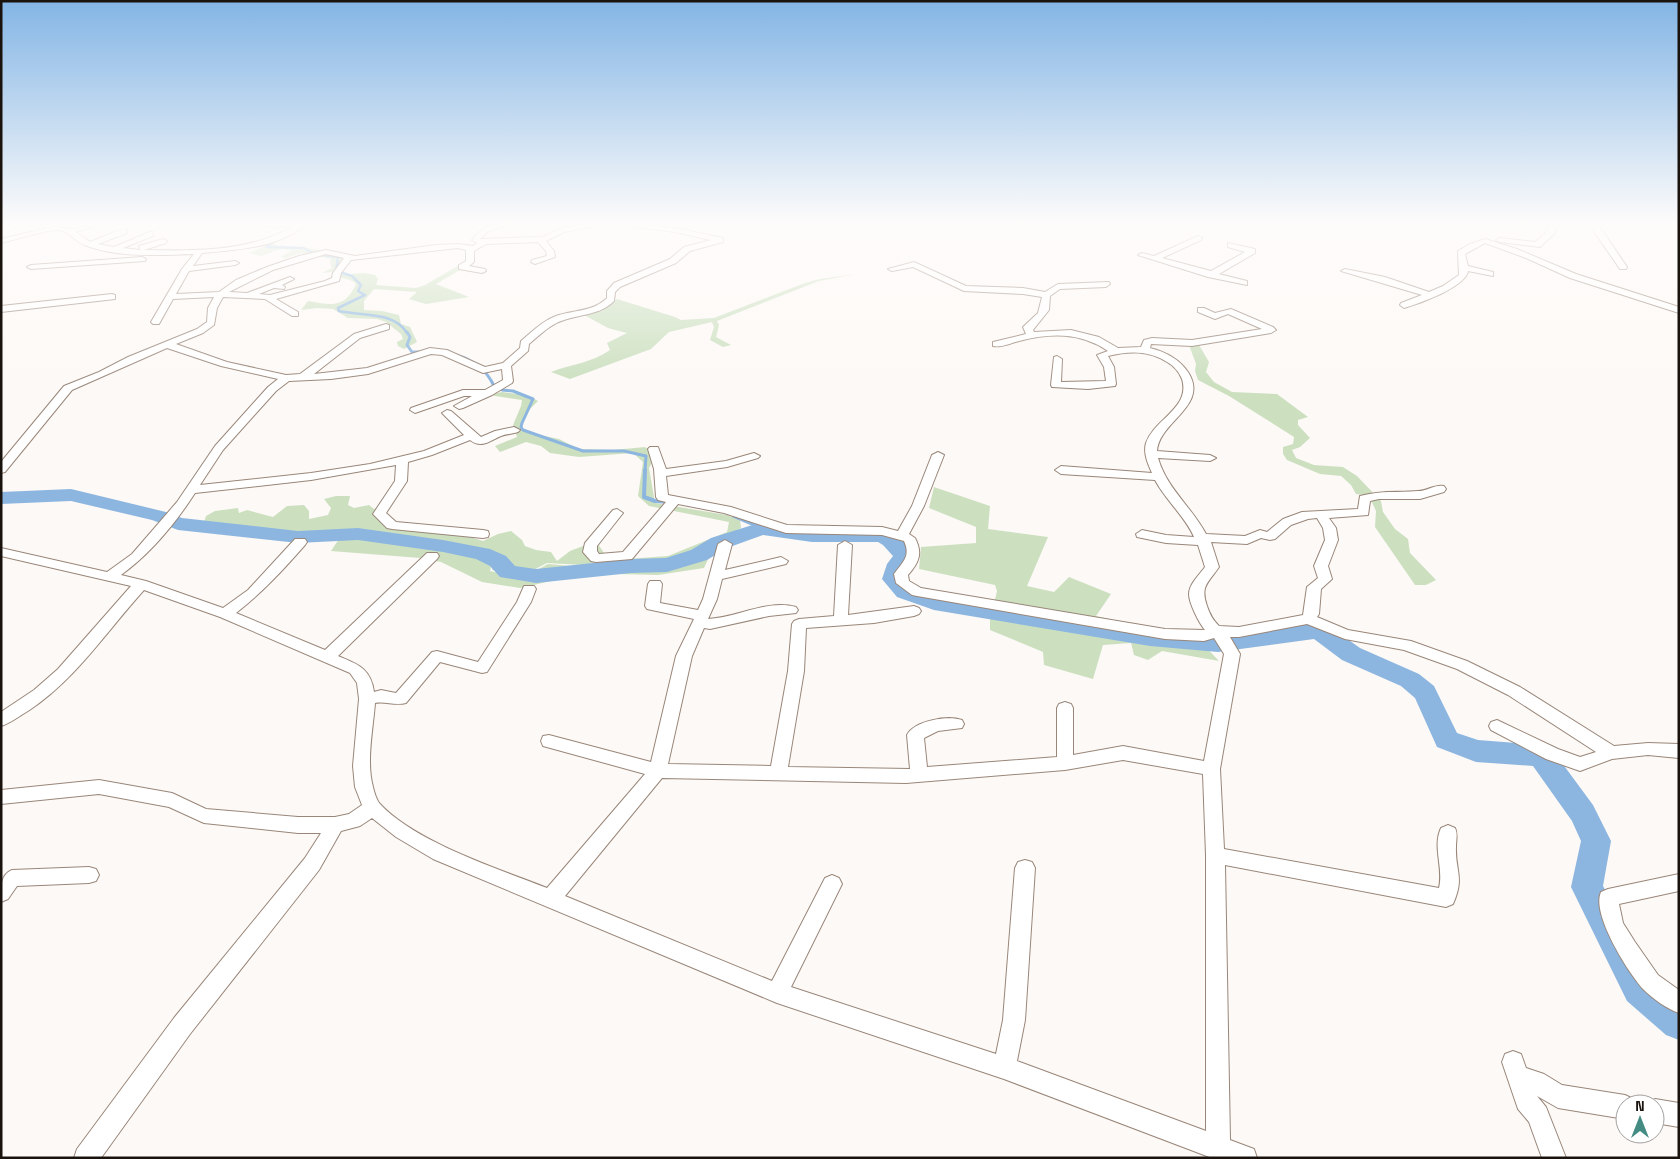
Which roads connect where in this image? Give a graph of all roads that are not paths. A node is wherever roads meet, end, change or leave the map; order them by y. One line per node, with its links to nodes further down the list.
1 (181, 278): 18 (street)
2 (245, 278): 13 (street)
3 (336, 278): 19 (street)
4 (635, 278): 33 (street)
5 (946, 278): 16 (street)
6 (1224, 278): 11 (street)
7 (1378, 278): 14 (street)
8 (1461, 278): 14 (street)
9 (1580, 278): 23 (street)
10 (290, 279): 15 (street)
11 (1244, 283)
12 (1106, 284): 16 (street)
13 (221, 294): 15 (street); 18 (street); 28 (street)
14 (1428, 294): 20 (street)
15 (248, 296): 19 (street)
16 (1046, 296): 27 (street)
17 (112, 297): 21 (street)
18 (170, 297): 25 (street)
19 (270, 298): 24 (street)
20 (1404, 305)
21 (1, 310)
22 (1201, 310): 30 (street)
23 (1679, 310)
24 (295, 314)
25 (156, 322)
26 (386, 327): 35 (street)
27 (1031, 334): 29 (street); 31 (street)
28 (166, 344): 34 (street); 48 (street)
29 (996, 344)
30 (1145, 349): 31 (street); 43 (street)
31 (1116, 351): 32 (street)
32 (1058, 359)
33 (506, 365): 35 (street); 36 (street)
34 (286, 378): 35 (street); 53 (street)
35 (302, 378)
36 (488, 393): 37 (street); 38 (street)
37 (459, 406)
38 (416, 410)
39 (448, 413): 41 (street)
40 (514, 430): 41 (street)
41 (471, 436): 47 (street)
42 (654, 449): 50 (street)
43 (1150, 454): 46 (street); 51 (street)
44 (938, 455): 59 (street)
45 (754, 456): 50 (street)
46 (1210, 458)
47 (402, 460): 53 (street); 57 (street)
48 (1, 470)
49 (1061, 470): 51 (street)
50 (661, 473): 54 (street)
51 (1160, 477): 60 (street)
52 (1440, 489): 56 (street)
53 (191, 490): 67 (street)
54 (675, 499): 55 (street); 59 (street)
55 (617, 513)
56 (1321, 515): 60 (street); 76 (street)
57 (483, 534)
58 (1142, 534): 60 (street)
59 (902, 535): 78 (street)
60 (1203, 540): 78 (street)
61 (300, 542): 74 (street)
62 (725, 544): 68 (street)
63 (845, 545): 77 (street)
64 (1, 552): 67 (street)
65 (432, 556): 79 (street)
66 (781, 561): 68 (street)
67 (111, 576): 69 (street)
68 (716, 576): 75 (street)
69 (141, 584): 74 (street); 82 (street)
70 (655, 584): 75 (street)
71 (529, 589): 80 (street)
72 (791, 610): 75 (street)
73 (914, 611): 77 (street)
74 (225, 614): 79 (street)
75 (701, 619): 90 (street)
76 (1308, 619): 78 (street); 87 (street)
77 (841, 620): 91 (street)
78 (1219, 634): 89 (street)
79 (326, 658): 80 (street)
80 (367, 699): 94 (street)
81 (1065, 708): 88 (street)
82 (1, 720)
83 (956, 724): 92 (street)
84 (1497, 726): 87 (street)
85 (549, 741): 90 (street)
86 (1679, 751): 87 (street)
87 (1611, 753)
88 (1065, 763): 89 (street); 92 (street)
89 (1211, 768): 97 (street)
90 (658, 771): 91 (street); 103 (street)
91 (779, 772): 92 (street)
92 (919, 775)
93 (1, 796): 95 (street)
94 (372, 808): 95 (street); 103 (street)
95 (335, 825): 112 (street)
96 (1448, 833): 97 (street)
97 (1215, 855): 111 (street)
98 (1025, 868): 106 (street)
99 (89, 874): 102 (street)
100 (1679, 882): 105 (street)
101 (832, 884): 104 (street)
102 (1, 893)
103 (550, 899): 104 (street)
104 (777, 993): 106 (street)
105 (1679, 1003)
106 (1004, 1068): 111 (street)
107 (1516, 1070): 108 (street); 114 (street)
108 (1615, 1105)
109 (1665, 1113): 110 (street)
110 (1679, 1115)
111 (1218, 1147): 113 (street)
112 (86, 1158)
113 (1245, 1158)
114 (1554, 1158)

